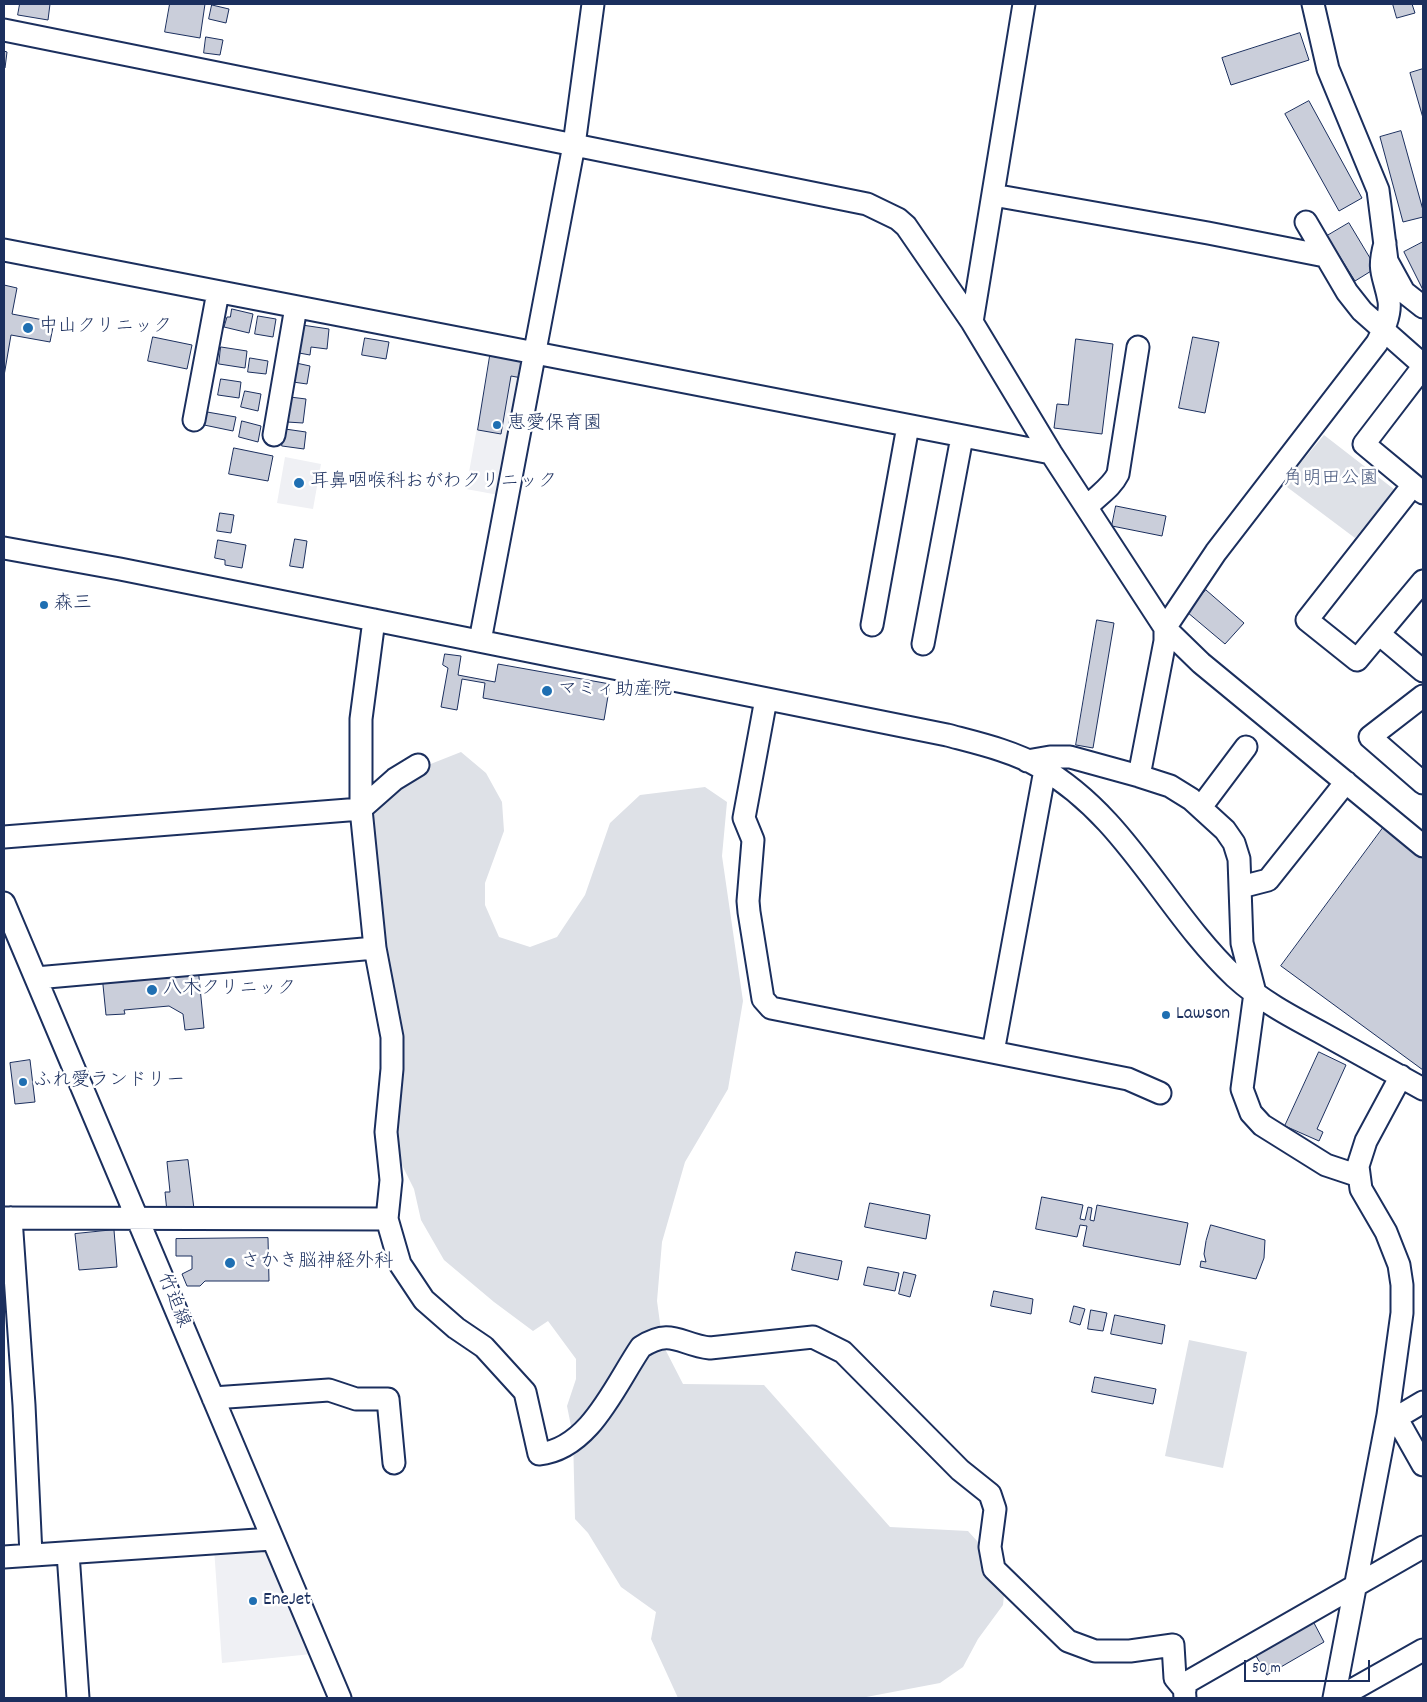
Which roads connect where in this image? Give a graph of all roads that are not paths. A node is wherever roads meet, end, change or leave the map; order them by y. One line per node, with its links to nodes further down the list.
1 (593, 4): 5 (street)
2 (1313, 4): 8 (street)
3 (1018, 5): 6 (street)
4 (4, 30): 5 (street)
5 (574, 145): 14 (street); 17 (street)
6 (993, 195): 10 (street); 14 (street)
7 (1306, 222): 10 (street)
8 (1385, 243): 13 (street); 15 (street)
9 (4, 250): 11 (street)
10 (1325, 256): 15 (street)
11 (218, 292): 12 (street); 19 (street)
12 (296, 307): 17 (street); 21 (street)
13 (1423, 307)
14 (972, 322): 23 (street)
15 (1383, 330): 18 (street); 30 (street)
16 (1138, 347): 25 (street)
17 (534, 353): 20 (street); 32 (street)
18 (1423, 366): 24 (street)
19 (194, 420)
20 (908, 426): 22 (street); 29 (street)
21 (274, 435)
22 (962, 437): 23 (street); 33 (street)
23 (1051, 453): 25 (street)
24 (1418, 489): 31 (street)
25 (1087, 507): 30 (street)
26 (4, 548): 28 (street)
27 (1423, 581): 31 (street)
28 (374, 620): 32 (street); 44 (street)
29 (872, 625)
30 (1165, 628): 40 (street); 41 (street)
31 (1379, 634): 34 (street)
32 (480, 641): 36 (street)
33 (923, 644)
34 (1423, 671)
35 (1423, 696): 42 (street)
36 (766, 699): 39 (street); 52 (street)
37 (1246, 747): 43 (street)
38 (418, 765): 44 (street)
39 (1036, 765): 40 (street); 51 (street); 52 (street)
40 (1139, 776): 43 (street)
41 (1346, 782): 46 (street); 47 (street)
42 (1423, 783)
43 (1201, 807): 47 (street)
44 (361, 809): 45 (street); 49 (street)
45 (4, 837)
46 (1423, 846)
47 (1241, 888): 51 (street)
48 (5, 909): 50 (street, 竹迫線)
49 (375, 948): 50 (street); 59 (street)
50 (36, 978): 57 (street, 竹迫線)
51 (1255, 993): 53 (street); 56 (street)
52 (993, 1052): 55 (street)
53 (1401, 1076): 54 (street); 56 (street)
54 (1423, 1089)
55 (1160, 1093)
56 (1359, 1176): 62 (street)
57 (136, 1217): 58 (street); 59 (street); 60 (street, 竹迫線)
58 (7, 1218): 68 (street)
59 (388, 1219): 72 (street)
60 (213, 1398): 63 (street); 65 (street, 竹迫線)
61 (1423, 1402): 62 (street)
62 (1392, 1417): 64 (street); 70 (street)
63 (394, 1464)
64 (1423, 1466)
65 (272, 1539): 67 (street); 74 (street, 竹迫線)
66 (1423, 1547): 70 (street)
67 (68, 1553): 68 (street); 73 (street)
68 (31, 1555): 69 (street)
69 (4, 1557)
70 (1355, 1586): 72 (street); 75 (street)
71 (1423, 1650): 76 (street)
72 (1185, 1694)
73 (78, 1698)
74 (340, 1698)
75 (1334, 1698)
76 (1338, 1698)

